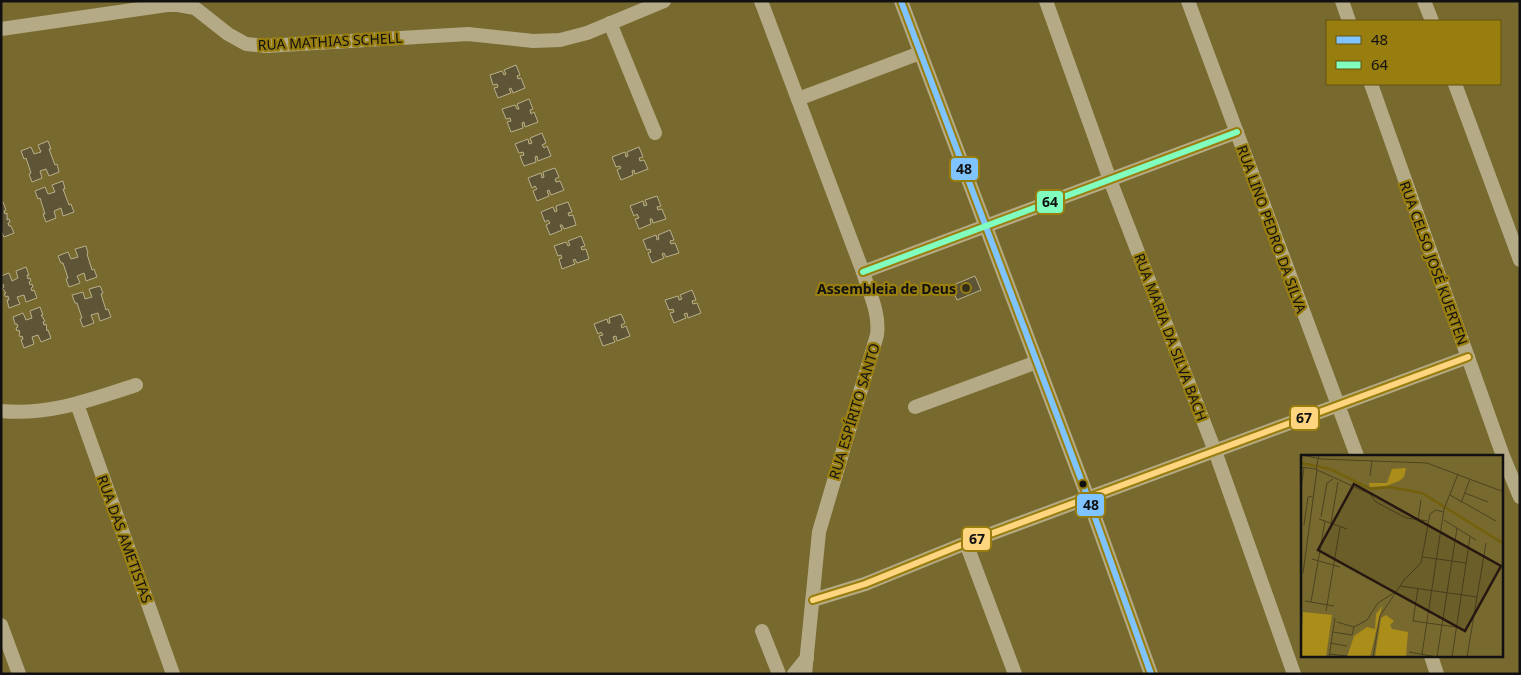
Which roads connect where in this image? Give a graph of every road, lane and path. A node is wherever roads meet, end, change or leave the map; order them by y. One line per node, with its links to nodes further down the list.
1 (664, 1): 10 (street, RUA MATHIAS SCHELL)
2 (762, 1): 15 (street, RUA ESPÍRITO SANTO)
3 (900, 1): 12 (street)
4 (1046, 1): 18 (street, RUA MARIA DA SILVA BACH)
5 (1188, 1): 16 (street, RUA LINO PEDRO DA SILVA)
6 (1342, 1): 8 (street)
7 (1424, 1): 9 (street)
8 (1349, 20)
9 (1432, 20)
10 (610, 23): 11 (street, RUA MATHIAS SCHELL); 17 (street)
11 (1, 29)
12 (920, 53): 15 (street); 19 (street)
13 (1371, 85): 22 (street, RUA CELSO JOSÉ KUERTEN)
14 (1454, 85): 20 (street)
15 (798, 99): 21 (street, RUA ESPÍRITO SANTO)
16 (1237, 132): 18 (street); 26 (street, RUA LINO PEDRO DA SILVA)
17 (655, 133)
18 (1110, 180): 19 (street); 29 (street, RUA MARIA DA SILVA BACH)
19 (986, 226): 21 (street); 23 (street)
20 (1520, 260)
21 (863, 272): 36 (street, RUA ESPÍRITO SANTO)
22 (1468, 357): 26 (street); 31 (street, RUA CELSO JOSÉ KUERTEN)
23 (1037, 362): 27 (street); 34 (street)
24 (136, 385): 25 (street)
25 (77, 404): 28 (street); 42 (street, RUA DAS AMETISTAS)
26 (1338, 405): 29 (street); 30 (street, RUA LINO PEDRO DA SILVA)
27 (915, 407)
28 (1, 411)
29 (1215, 451): 34 (street); 48 (street, RUA MARIA DA SILVA BACH)
30 (1357, 455)
31 (1503, 455)
32 (1504, 458): 33 (street, RUA CELSO JOSÉ KUERTEN)
33 (1520, 497)
34 (1088, 498): 35 (street); 47 (street)
35 (966, 543): 36 (street); 46 (street)
36 (813, 600): 39 (street, RUA ESPÍRITO SANTO)
37 (1, 625): 41 (street)
38 (762, 631): 43 (street)
39 (807, 658): 44 (street); 45 (street, RUA ESPÍRITO SANTO)
40 (1432, 658): 49 (street)
41 (18, 674)
42 (173, 674)
43 (779, 674)
44 (794, 674)
45 (805, 674)
46 (1015, 674)
47 (1151, 674)
48 (1294, 674)
49 (1437, 674)

